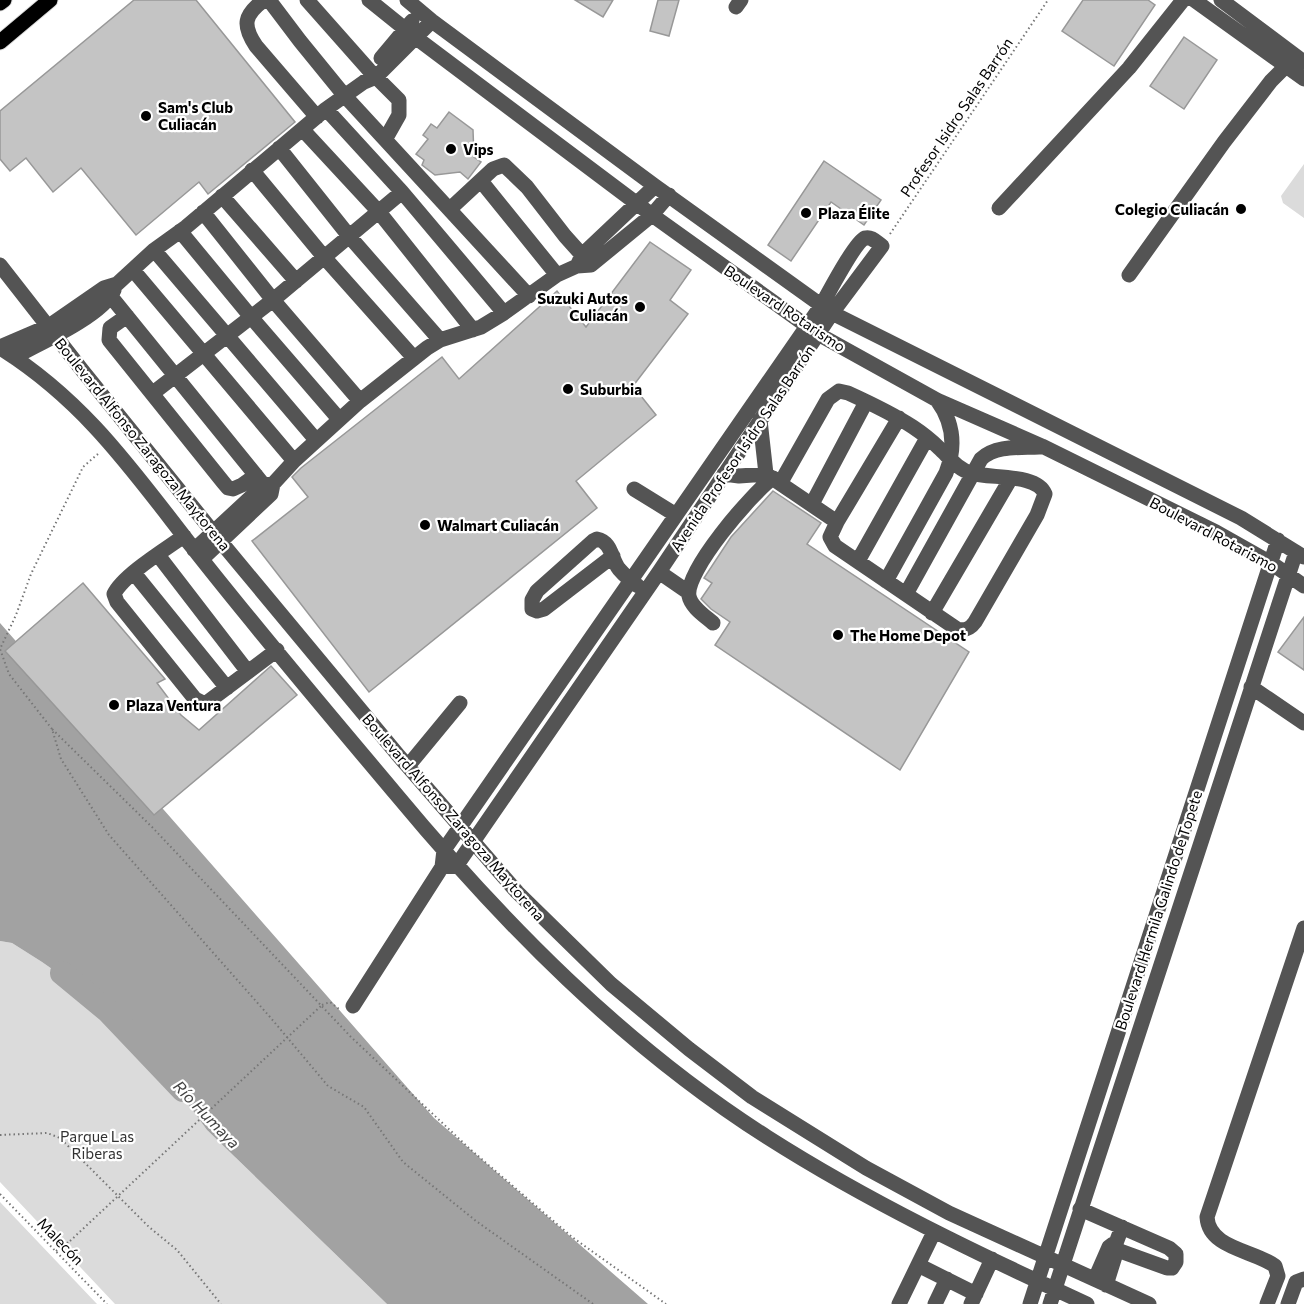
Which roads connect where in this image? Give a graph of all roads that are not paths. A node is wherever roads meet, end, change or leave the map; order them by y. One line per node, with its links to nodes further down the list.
1 (4, 0): 11 (main road)
2 (50, 0): 15 (main road)
3 (264, 0): 21 (street)
4 (269, 0): 20 (street)
5 (307, 0): 18 (street)
6 (369, 0): 14 (street, Boulevard Rotarismo)
7 (407, 0): 13 (street, Boulevard Rotarismo)
8 (1183, 0): 33 (street)
9 (1194, 0): 12 (street)
10 (1221, 0): 12 (street)
11 (0, 3)
12 (1238, 12): 16 (street); 17 (street)
13 (426, 16): 14 (street); 27 (street, Boulevard Rotarismo)
14 (410, 33): 18 (street); 31 (street, Boulevard Rotarismo)
15 (0, 42)
16 (1304, 62)
17 (1286, 66): 19 (street); 46 (street)
18 (370, 76): 20 (street); 23 (street)
19 (1304, 79)
20 (344, 94): 21 (street); 23 (street)
21 (322, 113): 22 (street); 28 (street)
22 (303, 130): 24 (street); 35 (street)
23 (387, 138): 32 (street)
24 (279, 148): 25 (street); 38 (street)
25 (252, 170): 30 (street); 41 (street)
26 (481, 181): 32 (street); 42 (street); 45 (street)
27 (655, 186): 29 (street, Boulevard Rotarismo); 31 (street)
28 (402, 192): 35 (street); 52 (street)
29 (669, 195): 36 (street); 51 (street, Boulevard Rotarismo)
30 (222, 196): 34 (street); 47 (street)
31 (637, 203): 36 (street, Boulevard Rotarismo); 42 (street)
32 (451, 208): 49 (street)
33 (999, 208)
34 (203, 212): 37 (street); 50 (street)
35 (379, 212): 38 (street); 55 (street)
36 (652, 215): 42 (street); 56 (street, Boulevard Rotarismo)
37 (180, 231): 40 (street); 54 (street)
38 (349, 236): 41 (street); 59 (street)
39 (882, 246): 51 (street, Avenida Profesor Isidro Salas Barrón)
40 (154, 250): 44 (street); 58 (street)
41 (324, 257): 47 (street); 63 (street)
42 (583, 262): 45 (street)
43 (0, 265): 57 (street, Boulevard Alfonso Zaragoza Maytorena)
44 (133, 270): 48 (street); 61 (street)
45 (557, 275): 49 (street)
46 (1129, 275)
47 (296, 281): 50 (street)
48 (111, 290): 53 (street); 57 (street)
49 (528, 296): 52 (street)
50 (273, 300): 54 (street); 67 (street)
51 (827, 310): 56 (street, Avenida Profesor Isidro Salas Barrón); 88 (street, Boulevard Rotarismo)
52 (504, 313): 55 (street)
53 (128, 316): 64 (street); 65 (street)
54 (251, 317): 58 (street); 70 (street)
55 (473, 330): 59 (street)
56 (813, 330): 66 (street, Boulevard Rotarismo); 71 (street, Avenida Profesor Isidro Salas Barrón); 84 (street, Avenida Profesor Isidro Salas Barrón)
57 (53, 331): 60 (street); 62 (street); 87 (street, Boulevard Alfonso Zaragoza Maytorena)
58 (227, 335): 61 (street); 73 (street)
59 (440, 340): 63 (street)
60 (0, 348): 62 (street, Boulevard Alfonso Zaragoza Maytorena)
61 (202, 354): 64 (street); 75 (street)
62 (14, 357): 86 (street, Boulevard Alfonso Zaragoza Maytorena)
63 (414, 358): 67 (street)
64 (175, 375): 65 (street); 81 (street)
65 (153, 393): 81 (street)
66 (937, 400): 74 (street, Boulevard Rotarismo); 76 (street)
67 (360, 401): 70 (street)
68 (866, 402): 69 (street); 79 (street); 83 (street)
69 (899, 418): 72 (street); 85 (street)
70 (339, 419): 73 (street)
71 (760, 420): 77 (street, Avenida Profesor Isidro Salas Barrón); 79 (street)
72 (927, 438): 76 (street); 93 (street)
73 (316, 440): 75 (street)
74 (1042, 446): 78 (street); 94 (street, Boulevard Rotarismo)
75 (294, 461): 81 (street)
76 (951, 461): 78 (street); 99 (street)
77 (724, 474): 79 (street); 95 (street, Avenida Profesor Isidro Salas Barrón)
78 (972, 474): 80 (street); 103 (street)
79 (773, 478): 83 (street); 102 (street)
80 (1011, 478): 104 (street); 104 (street)
81 (266, 484): 87 (street)
82 (634, 489): 84 (street)
83 (812, 504): 85 (street)
84 (676, 515): 98 (street, Avenida Profesor Isidro Salas Barrón)
85 (837, 522): 93 (street)
86 (184, 536): 89 (street, Boulevard Alfonso Zaragoza Maytorena); 91 (street)
87 (217, 537): 89 (street); 112 (street, Boulevard Alfonso Zaragoza Maytorena)
88 (1278, 540): 90 (street, Boulevard Rotarismo); 94 (street, Boulevard Hermila Galindo de Topete)
89 (198, 554): 106 (street, Boulevard Alfonso Zaragoza Maytorena)
90 (1300, 554): 97 (street, Boulevard Hermila Galindo de Topete)
91 (158, 555): 96 (street); 107 (street)
92 (613, 556): 92 (street); 98 (street)
93 (858, 561): 99 (street)
94 (1270, 563): 97 (street, Boulevard Rotarismo); 125 (street, Boulevard Hermila Galindo de Topete)
95 (659, 572): 101 (street, Avenida Profesor Isidro Salas Barrón); 102 (street)
96 (134, 573): 109 (street); 109 (street)
97 (1287, 574): 100 (street, Boulevard Rotarismo); 108 (street, Boulevard Hermila Galindo de Topete)
98 (631, 580): 101 (street); 113 (street, Avenida Profesor Isidro Salas Barrón)
99 (886, 581): 103 (street)
100 (1304, 586)
101 (644, 592): 114 (street, Avenida Profesor Isidro Salas Barrón)
102 (688, 592): 105 (street)
103 (906, 594): 104 (street)
104 (932, 613)
105 (713, 622)
106 (277, 650): 107 (street); 115 (street, Boulevard Alfonso Zaragoza Maytorena)
107 (248, 672): 109 (street)
108 (1251, 687): 111 (street); 121 (street, Boulevard Hermila Galindo de Topete)
109 (227, 688)
110 (460, 703): 112 (street)
111 (1304, 723)
112 (408, 766): 113 (street, Boulevard Alfonso Zaragoza Maytorena)
113 (461, 825): 114 (street, Boulevard Alfonso Zaragoza Maytorena); 115 (street, Avenida Profesor Isidro Salas Barrón)
114 (473, 842): 116 (street, Avenida Profesor Isidro Salas Barrón); 119 (street, Boulevard Alfonso Zaragoza Maytorena)
115 (444, 850): 116 (street, Boulevard Alfonso Zaragoza Maytorena)
116 (449, 866): 118 (street, Avenida Profesor Isidro Salas Barrón); 120 (street, Boulevard Alfonso Zaragoza Maytorena)
117 (1304, 928): 140 (street)
118 (352, 1006)
119 (752, 1097): 120 (street); 125 (street, Boulevard Alfonso Zaragoza Maytorena)
120 (738, 1118): 123 (street, Boulevard Alfonso Zaragoza Maytorena)
121 (1080, 1209): 122 (street); 128 (street, Boulevard Hermila Galindo de Topete)
122 (1122, 1227): 124 (street); 124 (street)
123 (934, 1232): 126 (street, Boulevard Alfonso Zaragoza Maytorena); 127 (street)
124 (1114, 1247): 132 (street)
125 (1046, 1256): 128 (street, Boulevard Alfonso Zaragoza Maytorena); 131 (street, Boulevard Hermila Galindo de Topete)
126 (992, 1259): 131 (street, Boulevard Alfonso Zaragoza Maytorena); 134 (street)
127 (918, 1265): 129 (street); 135 (street)
128 (1062, 1265): 132 (street, Boulevard Alfonso Zaragoza Maytorena); 133 (street, Boulevard Hermila Galindo de Topete)
129 (947, 1279): 134 (street); 136 (street)
130 (1304, 1279): 141 (street)
131 (1037, 1280): 133 (street, Boulevard Alfonso Zaragoza Maytorena); 137 (street, Boulevard Hermila Galindo de Topete)
132 (1100, 1282): 139 (street, Boulevard Alfonso Zaragoza Maytorena)
133 (1052, 1297): 138 (street, Boulevard Alfonso Zaragoza Maytorena)
134 (974, 1299)
135 (899, 1304)
136 (934, 1304)
137 (1030, 1304)
138 (1087, 1304)
139 (1149, 1304)
140 (1267, 1304)
141 (1288, 1304)

